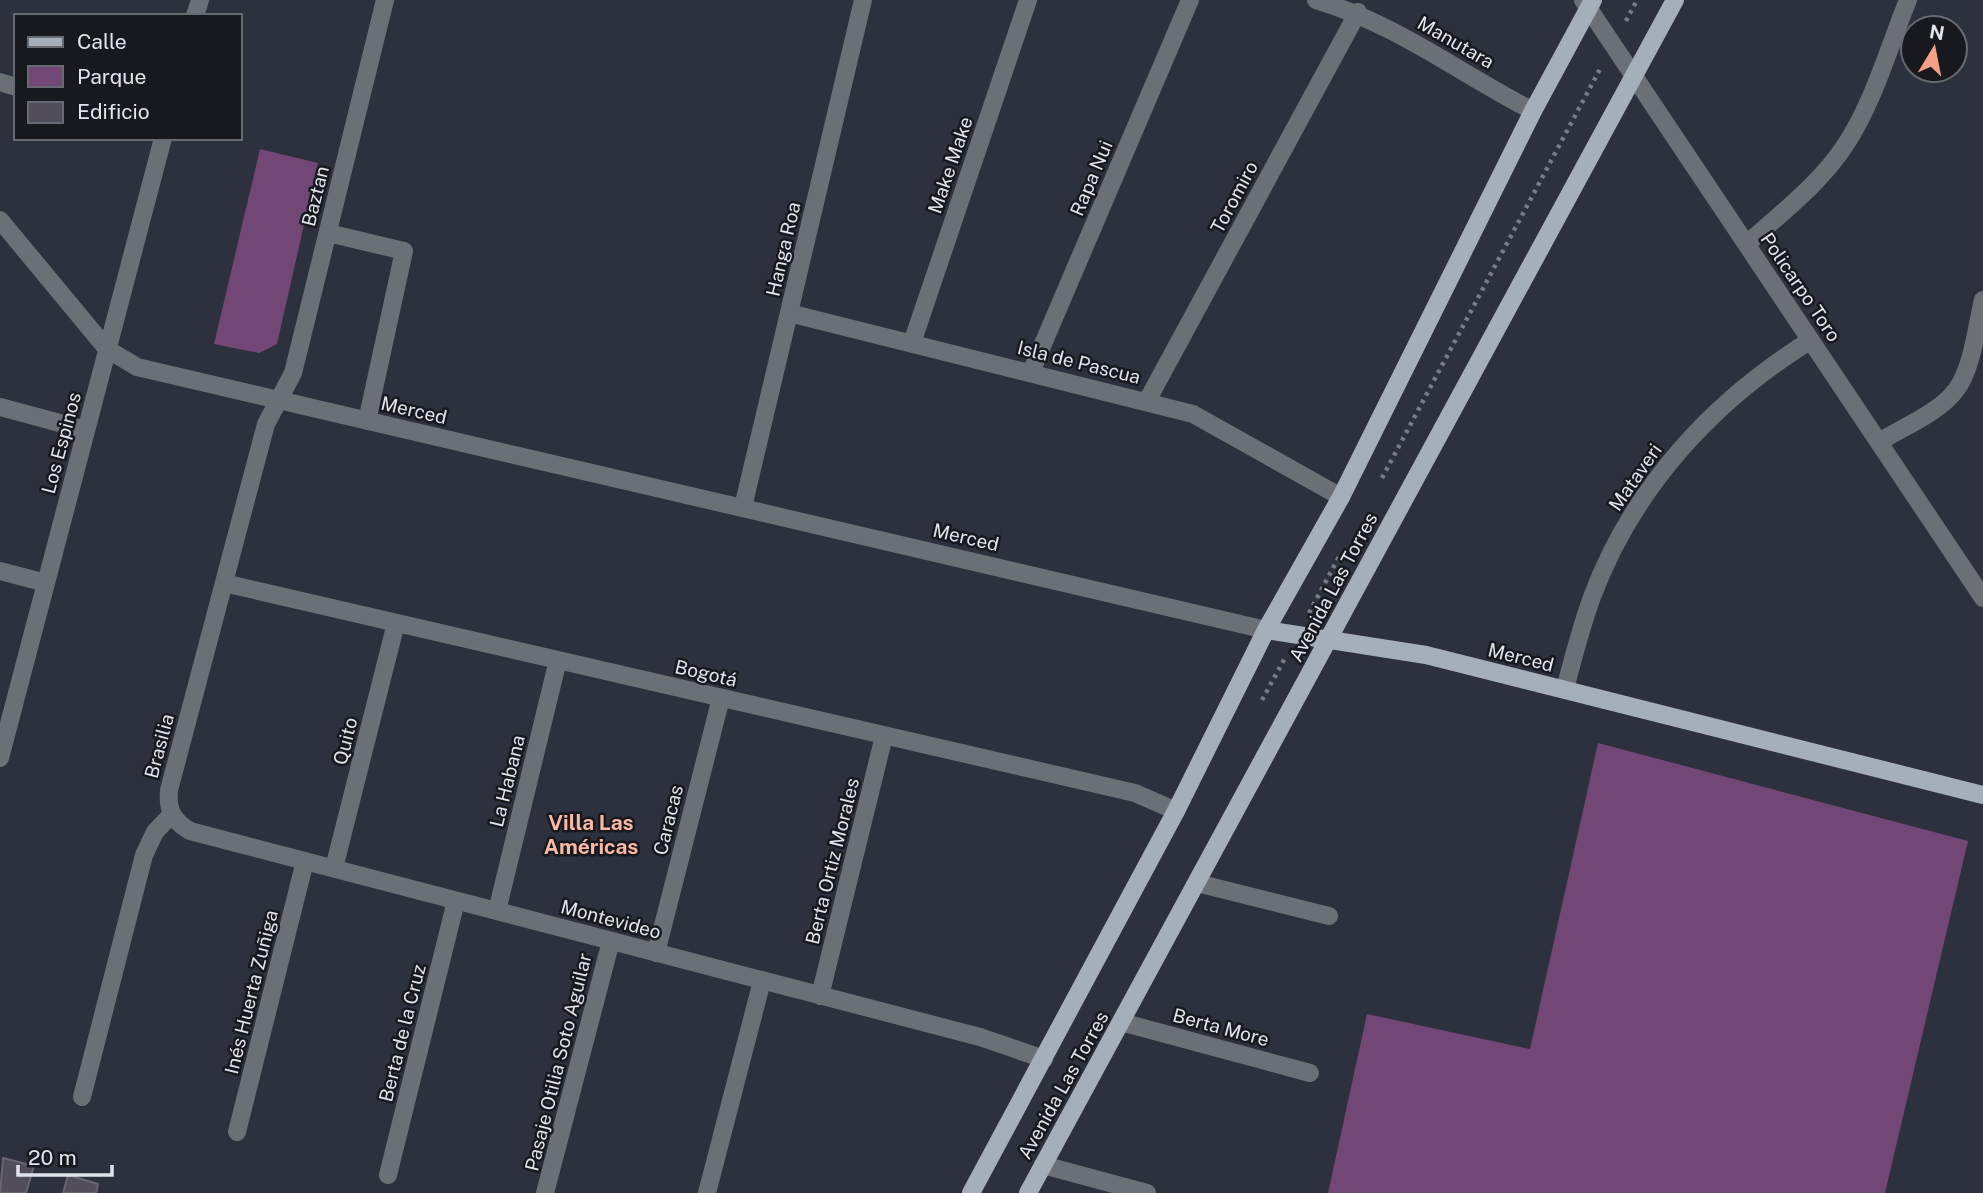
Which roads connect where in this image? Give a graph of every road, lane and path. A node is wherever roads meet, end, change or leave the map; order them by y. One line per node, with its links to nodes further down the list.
1 (385, 0): 16 (street, Baztan)
2 (863, 0): 19 (street, Hanga Roa)
3 (1028, 0): 21 (street, Make Make)
4 (1190, 0): 23 (street, Rapa Nui)
5 (1317, 0): 10 (street, Manutara)
6 (1637, 0): 11 (path)
7 (1675, 0): 12 (main road, Avenida Las Torres)
8 (1908, 0): 17 (street)
9 (1588, 3): 11 (street, Policarpo Toro); 13 (main road, Avenida Las Torres)
10 (1358, 12): 13 (street, Manutara); 25 (street, Toromiro)
11 (1613, 44): 12 (street, Policarpo Toro); 30 (path)
12 (1635, 76): 17 (street, Policarpo Toro); 41 (main road, Avenida Las Torres)
13 (1533, 111): 31 (main road, Avenida Las Torres)
14 (162, 140): 22 (street, Los Espinos)
15 (0, 220): 22 (street, Merced)
16 (328, 233): 24 (street, Baztan); 27 (street)
17 (1747, 244): 20 (street, Policarpo Toro)
18 (1983, 300): 29 (street)
19 (789, 313): 21 (street, Isla de Pascua); 32 (street, Hanga Roa)
20 (1811, 340): 29 (street, Policarpo Toro); 43 (street, Mataveri)
21 (912, 343): 23 (street, Isla de Pascua)
22 (107, 349): 24 (street, Merced); 28 (street, Los Espinos)
23 (1031, 372): 25 (street, Isla de Pascua)
24 (279, 400): 27 (street, Merced); 36 (street, Brasilia)
25 (1147, 401): 31 (street, Isla de Pascua)
26 (0, 407): 28 (street)
27 (366, 421): 32 (street, Merced)
28 (86, 430): 35 (street, Los Espinos)
29 (1879, 442): 37 (street, Policarpo Toro)
30 (1378, 483)
31 (1341, 497): 39 (main road, Avenida Las Torres)
32 (743, 507): 39 (street, Merced)
33 (1346, 544): 40 (path)
34 (0, 571): 35 (street)
35 (46, 583): 46 (street, Los Espinos)
36 (224, 583): 38 (street, Bogotá); 51 (street, Brasilia)
37 (1983, 598)
38 (396, 623): 42 (street, Bogotá); 53 (street, Quito)
39 (1266, 630): 40 (main road, Merced); 50 (main road, Avenida Las Torres)
40 (1298, 633): 41 (main road, Merced); 45 (path)
41 (1329, 639): 43 (main road, Merced); 54 (main road, Avenida Las Torres)
42 (558, 660): 44 (street, Bogotá); 56 (street, La Habana)
43 (1565, 689): 49 (main road, Merced)
44 (721, 698): 47 (street, Bogotá); 59 (street, Caracas)
45 (1261, 702)
46 (3, 732): 48 (street, Los Espinos)
47 (884, 736): 50 (street, Bogotá); 61 (street, Berta Ortiz Morales)
48 (0, 758)
49 (1983, 795)
50 (1176, 811): 63 (main road, Avenida Las Torres)
51 (171, 815): 52 (street, Montevideo); 65 (street)
52 (305, 861): 53 (street, Montevideo); 66 (street, Inés Huerta Zuñiga)
53 (334, 869): 55 (street, Montevideo)
54 (1197, 883): 57 (street); 62 (main road, Avenida Las Torres)
55 (456, 901): 56 (street, Montevideo); 68 (street, Berta de la Cruz)
56 (497, 911): 58 (street, Montevideo)
57 (1329, 916)
58 (611, 941): 59 (street, Montevideo); 69 (street, Pasaje Otilia Soto Aguilar)
59 (656, 953): 60 (street, Montevideo)
60 (762, 981): 61 (street, Montevideo); 70 (street)
61 (820, 996): 63 (street, Montevideo)
62 (1121, 1022): 64 (street, Berta More); 67 (main road, Avenida Las Torres)
63 (1044, 1059): 71 (main road, Avenida Las Torres)
64 (1310, 1073)
65 (82, 1097)
66 (237, 1132)
67 (1043, 1165): 72 (main road, Avenida Las Torres); 73 (street)
68 (388, 1175)
69 (545, 1193)
70 (707, 1193)
71 (971, 1193)
72 (1028, 1193)
73 (1147, 1193)

